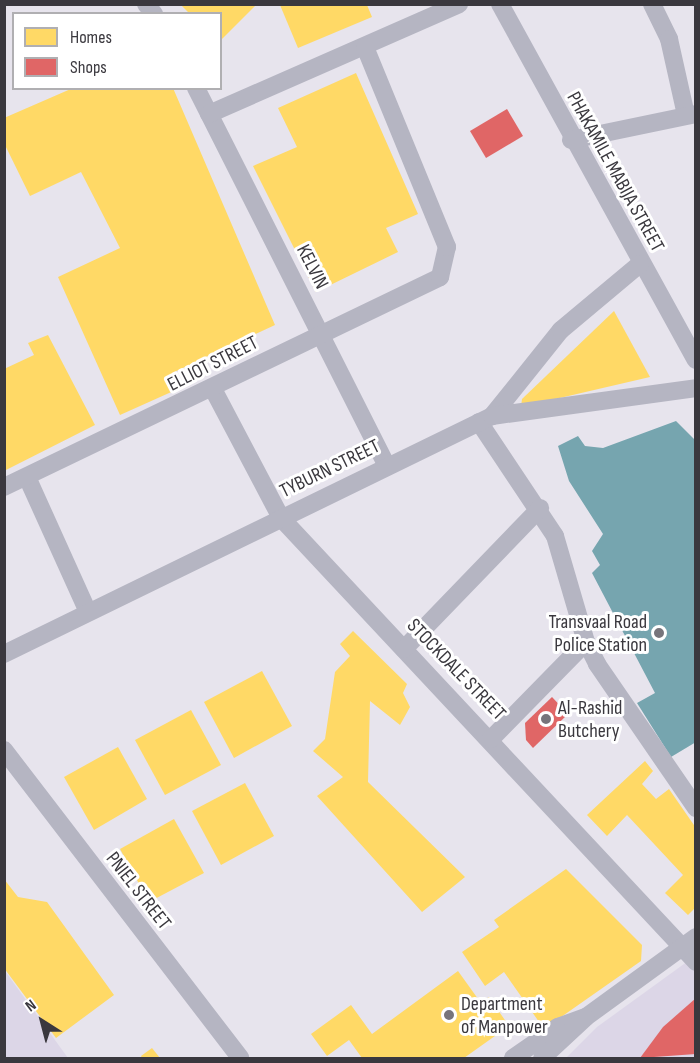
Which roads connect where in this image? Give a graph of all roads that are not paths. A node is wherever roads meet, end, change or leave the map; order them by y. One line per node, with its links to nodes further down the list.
1 (459, 4): 4 (street)
2 (500, 4): 8 (street, PHAKAMILE MABIJA STREET)
3 (652, 4): 7 (street)
4 (365, 47): 6 (street); 10 (street, ELLIOT STREET)
5 (197, 90): 6 (street, KELVIN)
6 (209, 114): 10 (street, KELVIN)
7 (691, 115): 8 (street)
8 (571, 140): 9 (street, PHAKAMILE MABIJA STREET)
9 (640, 264): 11 (street, PHAKAMILE MABIJA STREET); 14 (street)
10 (321, 335): 13 (street, ELLIOT STREET); 15 (street, KELVIN)
11 (696, 360)
12 (696, 388): 14 (street, TYBURN STREET)
13 (213, 389): 16 (street, ELLIOT STREET); 19 (street, STOCKDALE STREET)
14 (485, 419): 15 (street, TYBURN STREET); 18 (street)
15 (387, 466): 19 (street, TYBURN STREET)
16 (27, 477): 17 (street, ELLIOT STREET); 20 (street)
17 (4, 487)
18 (540, 508): 21 (street); 22 (street)
19 (281, 518): 20 (street, TYBURN STREET); 22 (street, STOCKDALE STREET)
20 (88, 612): 23 (street, TYBURN STREET)
21 (586, 642): 24 (street); 26 (street)
22 (404, 649): 24 (street, STOCKDALE STREET)
23 (4, 654)
24 (491, 739): 27 (street, STOCKDALE STREET)
25 (4, 750): 30 (street, PNIEL STREET)
26 (696, 808)
27 (689, 943): 28 (street, STOCKDALE STREET); 29 (street)
28 (696, 962)
29 (586, 1017): 31 (street); 32 (street)
30 (240, 1059)
31 (513, 1059)
32 (542, 1059)

